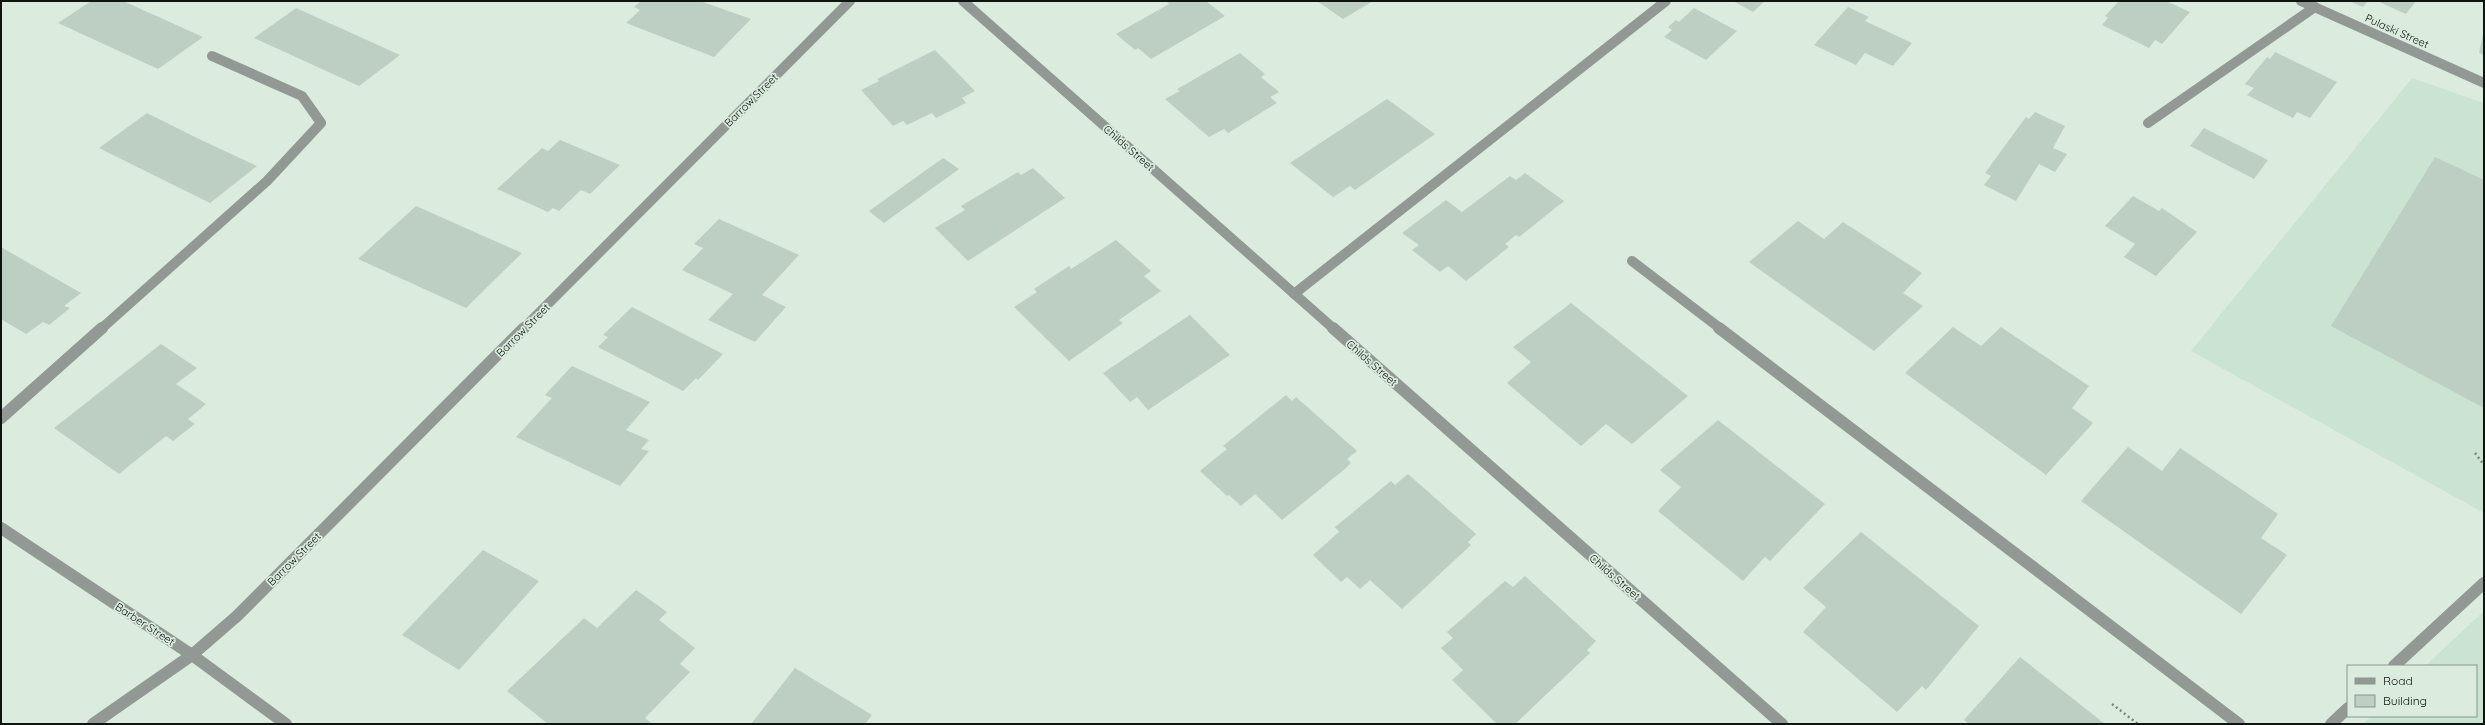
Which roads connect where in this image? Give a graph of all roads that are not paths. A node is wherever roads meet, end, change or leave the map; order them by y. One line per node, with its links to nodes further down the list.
1 (850, 1): 14 (street, Barrow Street)
2 (963, 1): 10 (street, Childs Street)
3 (1666, 1): 10 (street)
4 (2301, 1): 5 (street, Pulaski Street)
5 (2315, 8): 7 (street, Pulaski Street); 8 (street)
6 (212, 56): 11 (street)
7 (2484, 83)
8 (2148, 123)
9 (1632, 261): 20 (street)
10 (1294, 294): 19 (street, Childs Street)
11 (1, 418)
12 (1, 528): 14 (street, Barber Street)
13 (2484, 583): 15 (street)
14 (192, 655): 17 (street, Barrow Street); 18 (street, Barber Street)
15 (2395, 665)
16 (2347, 709): 21 (street)
17 (93, 724)
18 (286, 724)
19 (1782, 724)
20 (2240, 724)
21 (2331, 724)

